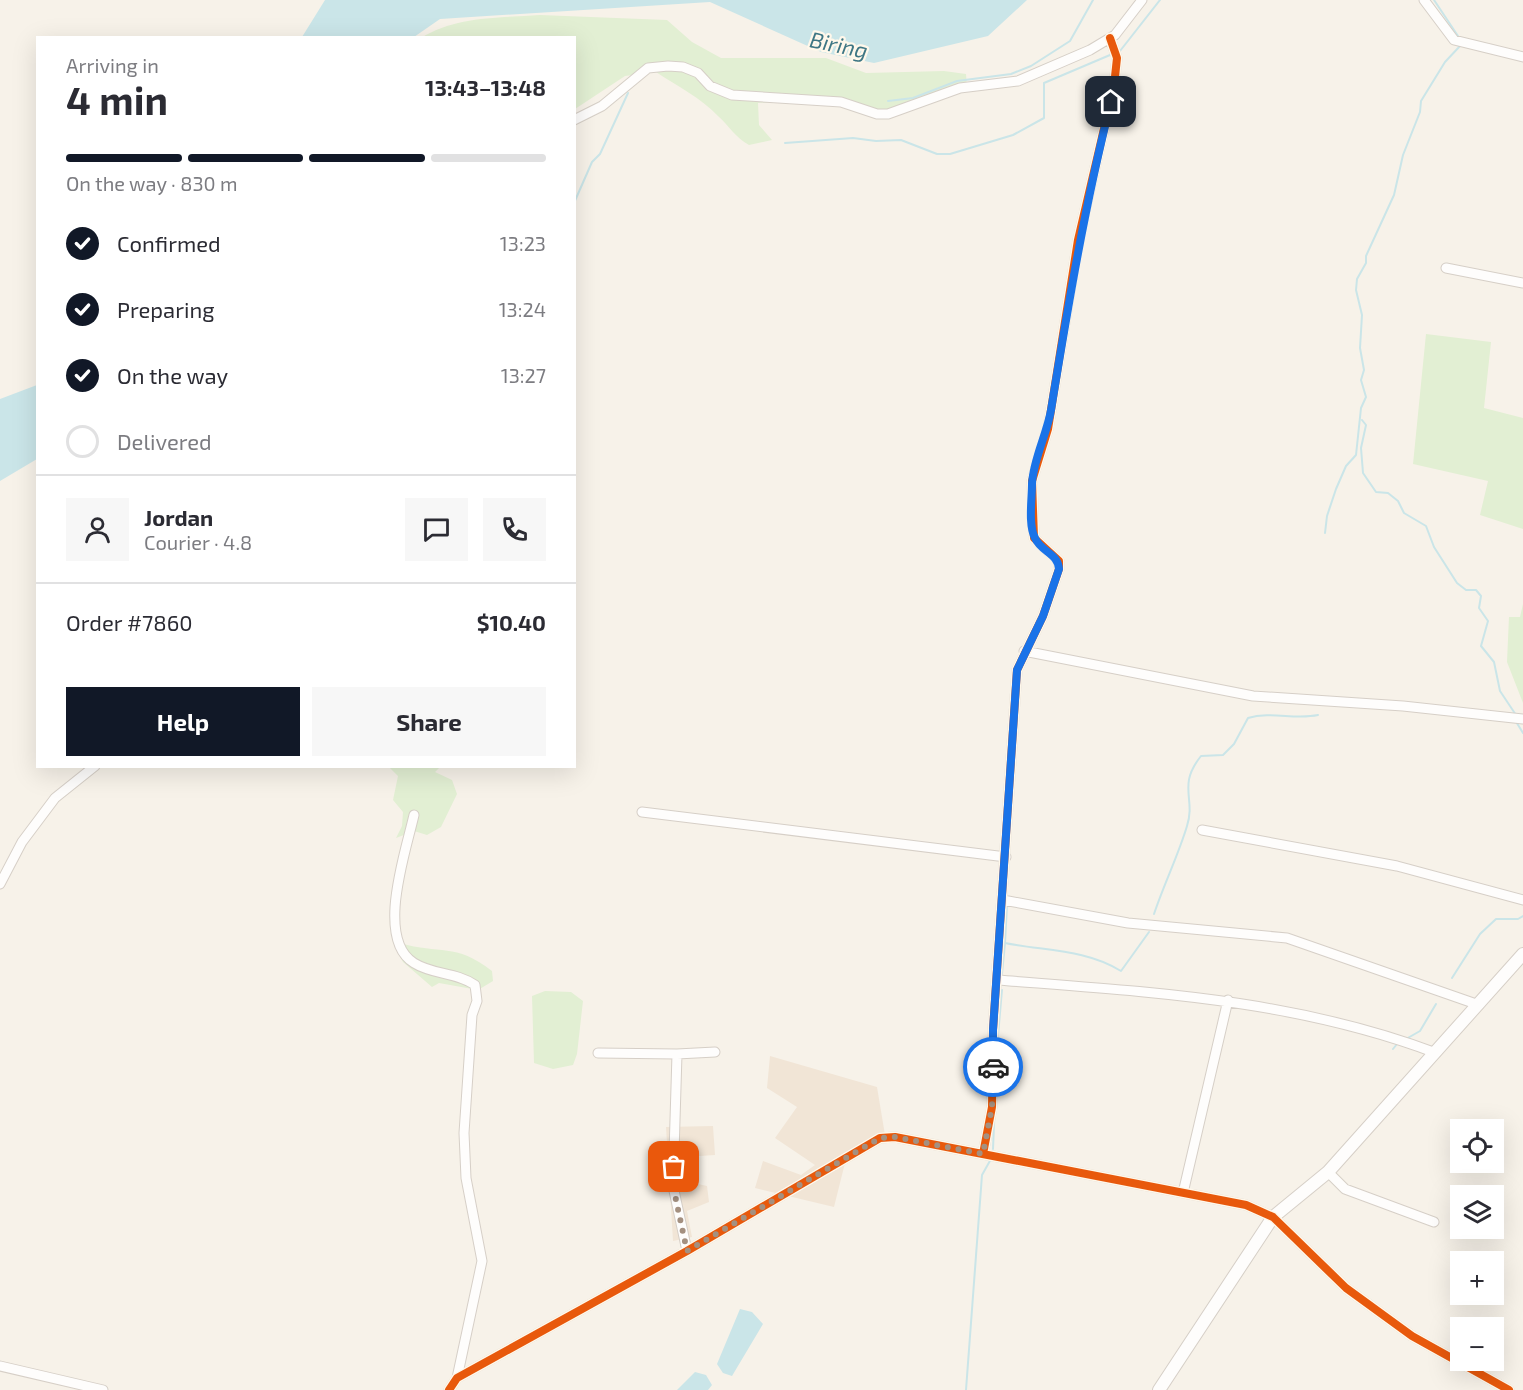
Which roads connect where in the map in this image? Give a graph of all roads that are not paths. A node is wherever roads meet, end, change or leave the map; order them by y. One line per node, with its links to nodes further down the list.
1 (1142, 0): 3 (street)
2 (1424, 0): 4 (street)
3 (1110, 38): 5 (street); 8 (street)
4 (1523, 57)
5 (576, 119)
6 (1446, 268): 7 (street)
7 (1523, 284)
8 (1024, 651): 9 (street); 14 (street)
9 (1523, 719)
10 (92, 768): 15 (street)
11 (642, 812): 14 (street)
12 (414, 815): 33 (street)
13 (1202, 830): 17 (street)
14 (1006, 857): 16 (street)
15 (0, 884)
16 (1003, 900): 19 (street); 21 (street)
17 (1523, 900)
18 (1521, 961): 21 (street)
19 (998, 980): 20 (street); 26 (street)
20 (1228, 1000): 24 (street); 28 (street)
21 (1479, 1005): 24 (street)
22 (715, 1052): 25 (street)
23 (598, 1053): 25 (street)
24 (1436, 1053): 27 (street)
25 (677, 1054): 31 (street)
26 (983, 1154): 28 (street); 31 (street)
27 (1328, 1172): 29 (street); 30 (street)
28 (1183, 1193): 29 (street)
29 (1273, 1217): 36 (street); 37 (street)
30 (1434, 1222)
31 (687, 1251): 33 (street)
32 (0, 1366): 34 (street)
33 (456, 1378): 35 (street)
34 (104, 1390)
35 (449, 1390)
36 (1159, 1390)
37 (1509, 1390)

